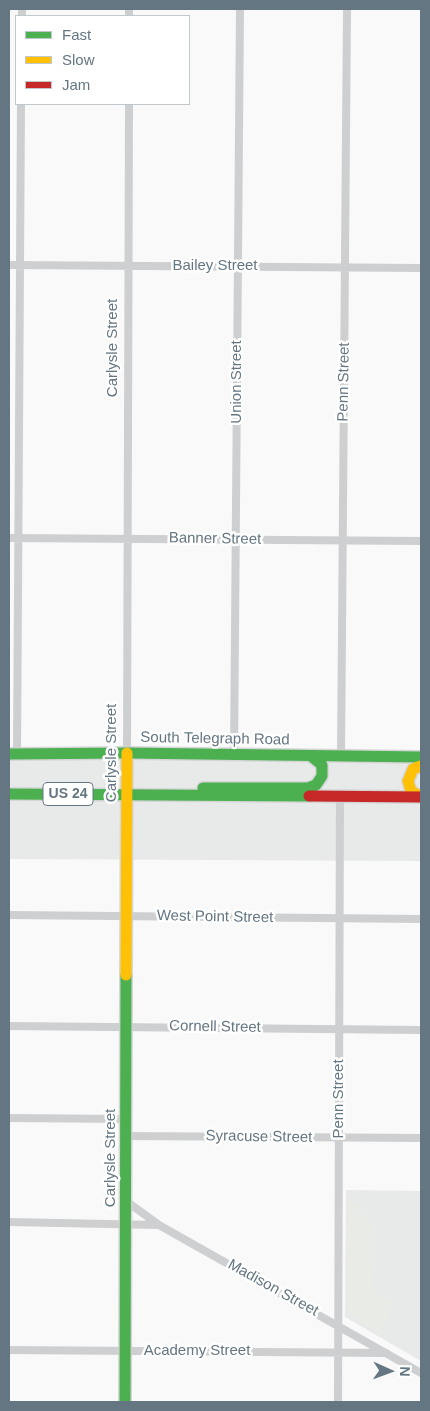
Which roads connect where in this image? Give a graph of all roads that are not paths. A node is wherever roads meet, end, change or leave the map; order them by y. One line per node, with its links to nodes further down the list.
1 (240, 9): 8 (street, Union Street)
2 (347, 9): 9 (street, Penn Street)
3 (21, 105): 6 (street)
4 (129, 105): 7 (street, Carlysle Street)
5 (9, 265): 6 (street, Bailey Street)
6 (20, 265): 7 (street, Bailey Street); 11 (street)
7 (129, 266): 8 (street, Bailey Street); 12 (street, Carlysle Street)
8 (238, 266): 9 (street, Bailey Street); 14 (street, Union Street)
9 (345, 267): 10 (street, Bailey Street); 15 (street, Penn Street)
10 (421, 268)
11 (17, 537): 12 (street, Banner Street); 13 (street, Banner Street); 18 (street)
12 (127, 537): 14 (street, Banner Street); 17 (street, Carlysle Street)
13 (9, 538)
14 (236, 538): 15 (street, Banner Street); 19 (street, Union Street)
15 (342, 540): 16 (street, Banner Street); 21 (street, Penn Street)
16 (421, 541)
17 (127, 753): 18 (main road, South Telegraph Road); 19 (main road, South Telegraph Road); 25 (main road, Carlysle Street)
18 (12, 756)
19 (234, 756): 20 (main road, South Telegraph Road)
20 (311, 756): 21 (main road, South Telegraph Road); 26 (main road)
21 (341, 756): 22 (main road, South Telegraph Road)
22 (421, 757)
23 (421, 766): 28 (main road)
24 (9, 794): 25 (main road, US 24)
25 (127, 794): 26 (main road, US 24); 30 (main road, Carlysle Street)
26 (178, 795): 27 (main road, US 24)
27 (340, 796): 28 (main road, US 24); 31 (street, Penn Street)
28 (421, 797)
29 (9, 915): 30 (street, West Point Street)
30 (126, 915): 31 (street, West Point Street); 34 (main road, Carlysle Street)
31 (339, 918): 32 (street, West Point Street); 35 (street, Penn Street)
32 (421, 919)
33 (9, 1026): 34 (street, Cornell Street)
34 (126, 1026): 35 (street, Cornell Street); 38 (main road, Carlysle Street)
35 (340, 1029): 36 (street, Cornell Street); 40 (street, Penn Street)
36 (421, 1030)
37 (9, 1118): 38 (street)
38 (126, 1119): 39 (main road, Carlysle Street)
39 (126, 1136): 40 (street, Syracuse Street); 42 (main road, Carlysle Street)
40 (339, 1138): 41 (street, Syracuse Street); 46 (street, Penn Street)
41 (421, 1138)
42 (126, 1201): 44 (main road, Carlysle Street); 45 (street, Madison Street)
43 (9, 1222): 44 (street)
44 (125, 1223): 45 (street); 48 (main road, Carlysle Street)
45 (159, 1225): 46 (street, Madison Street)
46 (338, 1325): 49 (street, Penn Street); 50 (street, Madison Street)
47 (9, 1350): 48 (street, Academy Street)
48 (125, 1350): 49 (street, Academy Street); 52 (main road, Carlysle Street)
49 (338, 1351): 50 (street, Academy Street); 53 (street, Penn Street)
50 (386, 1353): 51 (street, Madison Street)
51 (421, 1373)
52 (125, 1402)
53 (338, 1402)

